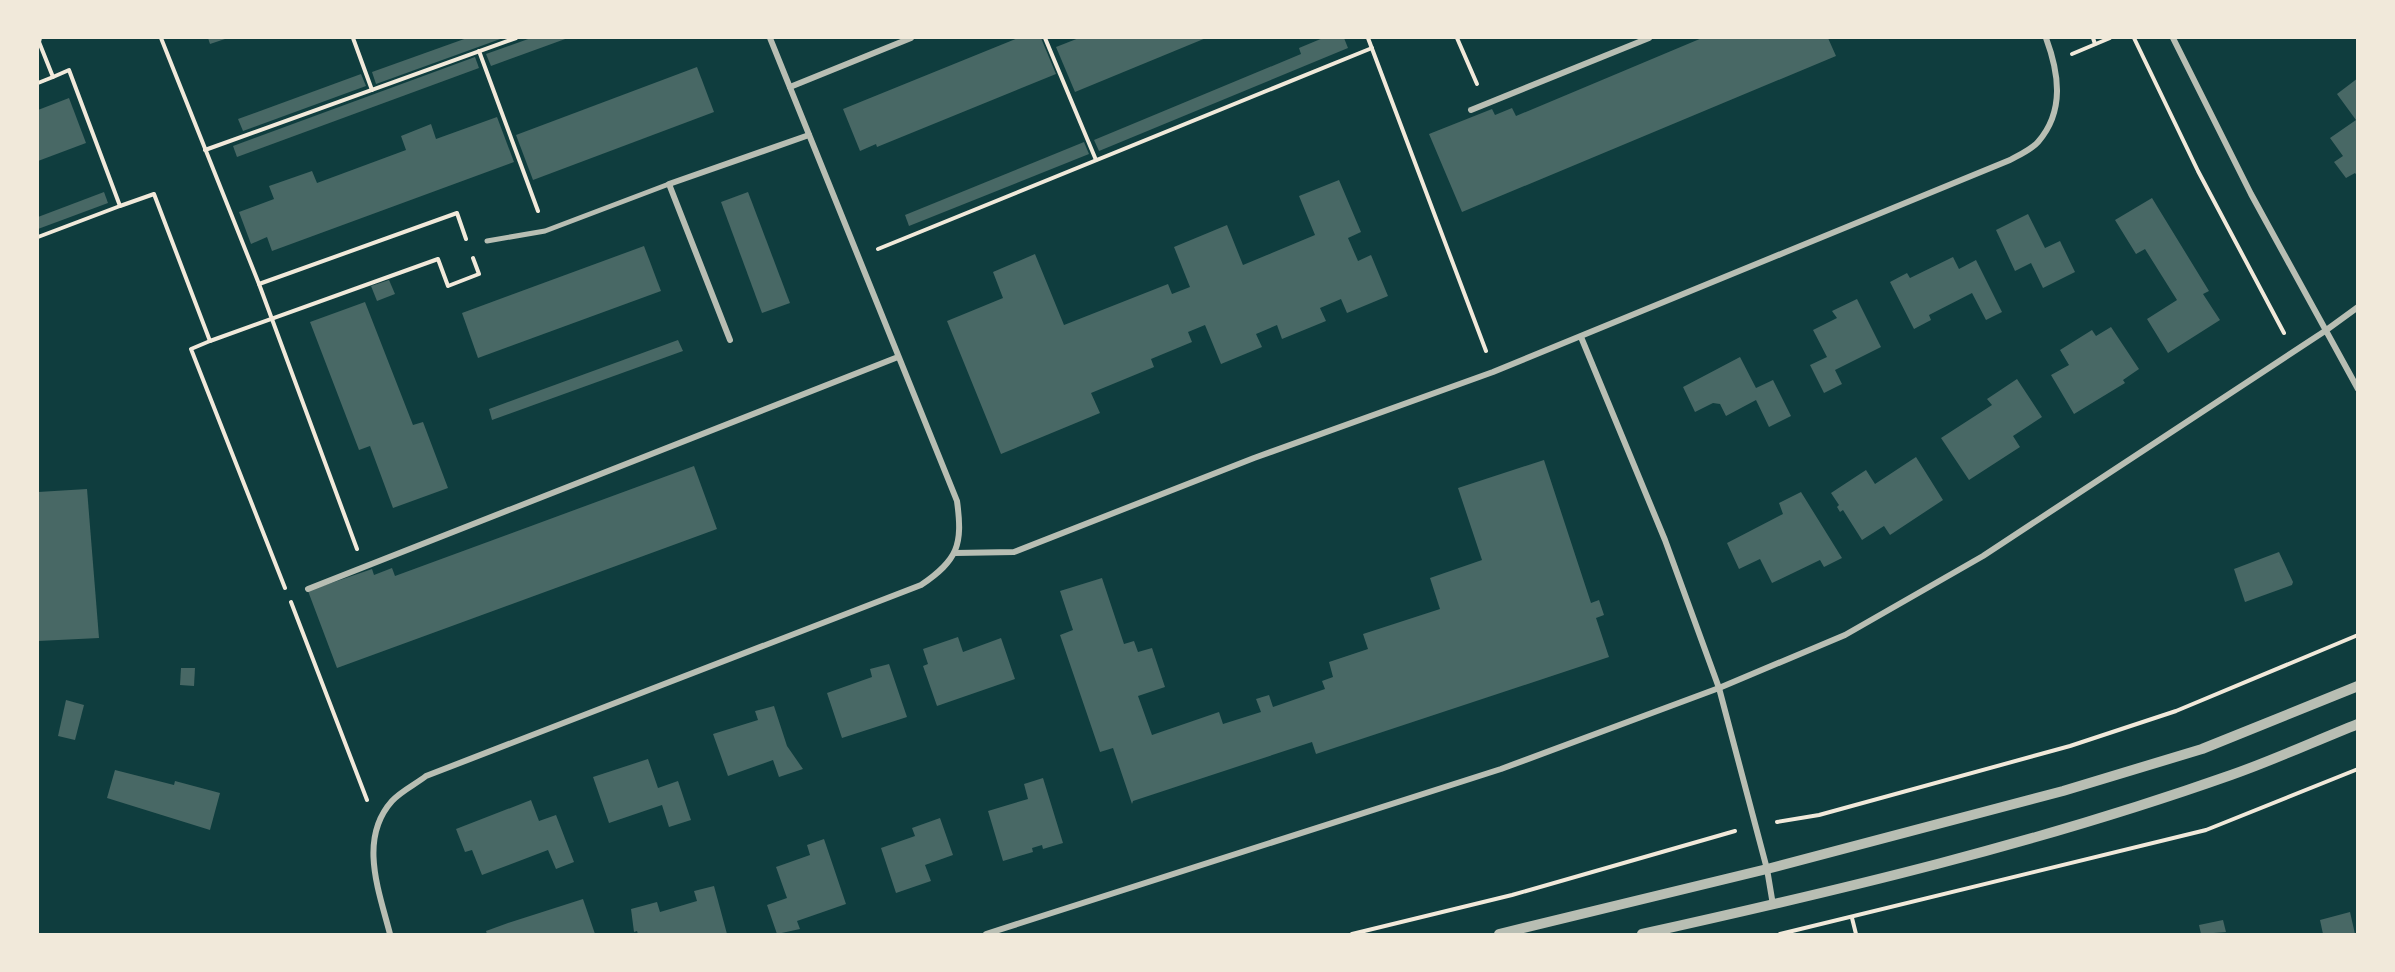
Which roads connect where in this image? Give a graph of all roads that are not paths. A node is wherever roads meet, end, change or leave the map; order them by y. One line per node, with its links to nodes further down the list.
1 (770, 38): 6 (street)
2 (911, 38): 6 (street)
3 (1649, 38): 7 (street)
4 (2046, 38): 13 (street)
5 (2173, 38): 12 (street)
6 (790, 87): 8 (street)
7 (1471, 110)
8 (809, 135): 9 (street); 15 (street)
9 (669, 184): 10 (street); 14 (street)
10 (487, 241)
11 (2358, 307): 12 (street)
12 (2325, 332): 16 (street); 20 (street)
13 (1581, 337): 17 (street); 20 (street)
14 (730, 340)
15 (898, 357): 17 (street); 18 (street)
16 (2358, 389)
17 (955, 553): 24 (street)
18 (308, 589)
19 (2358, 686): 22 (street)
20 (1719, 688): 22 (street); 25 (street)
21 (2358, 724): 23 (street)
22 (1767, 869): 23 (street); 26 (street)
23 (1773, 905): 27 (street)
24 (390, 934)
25 (986, 934)
26 (1499, 934)
27 (1642, 934)

